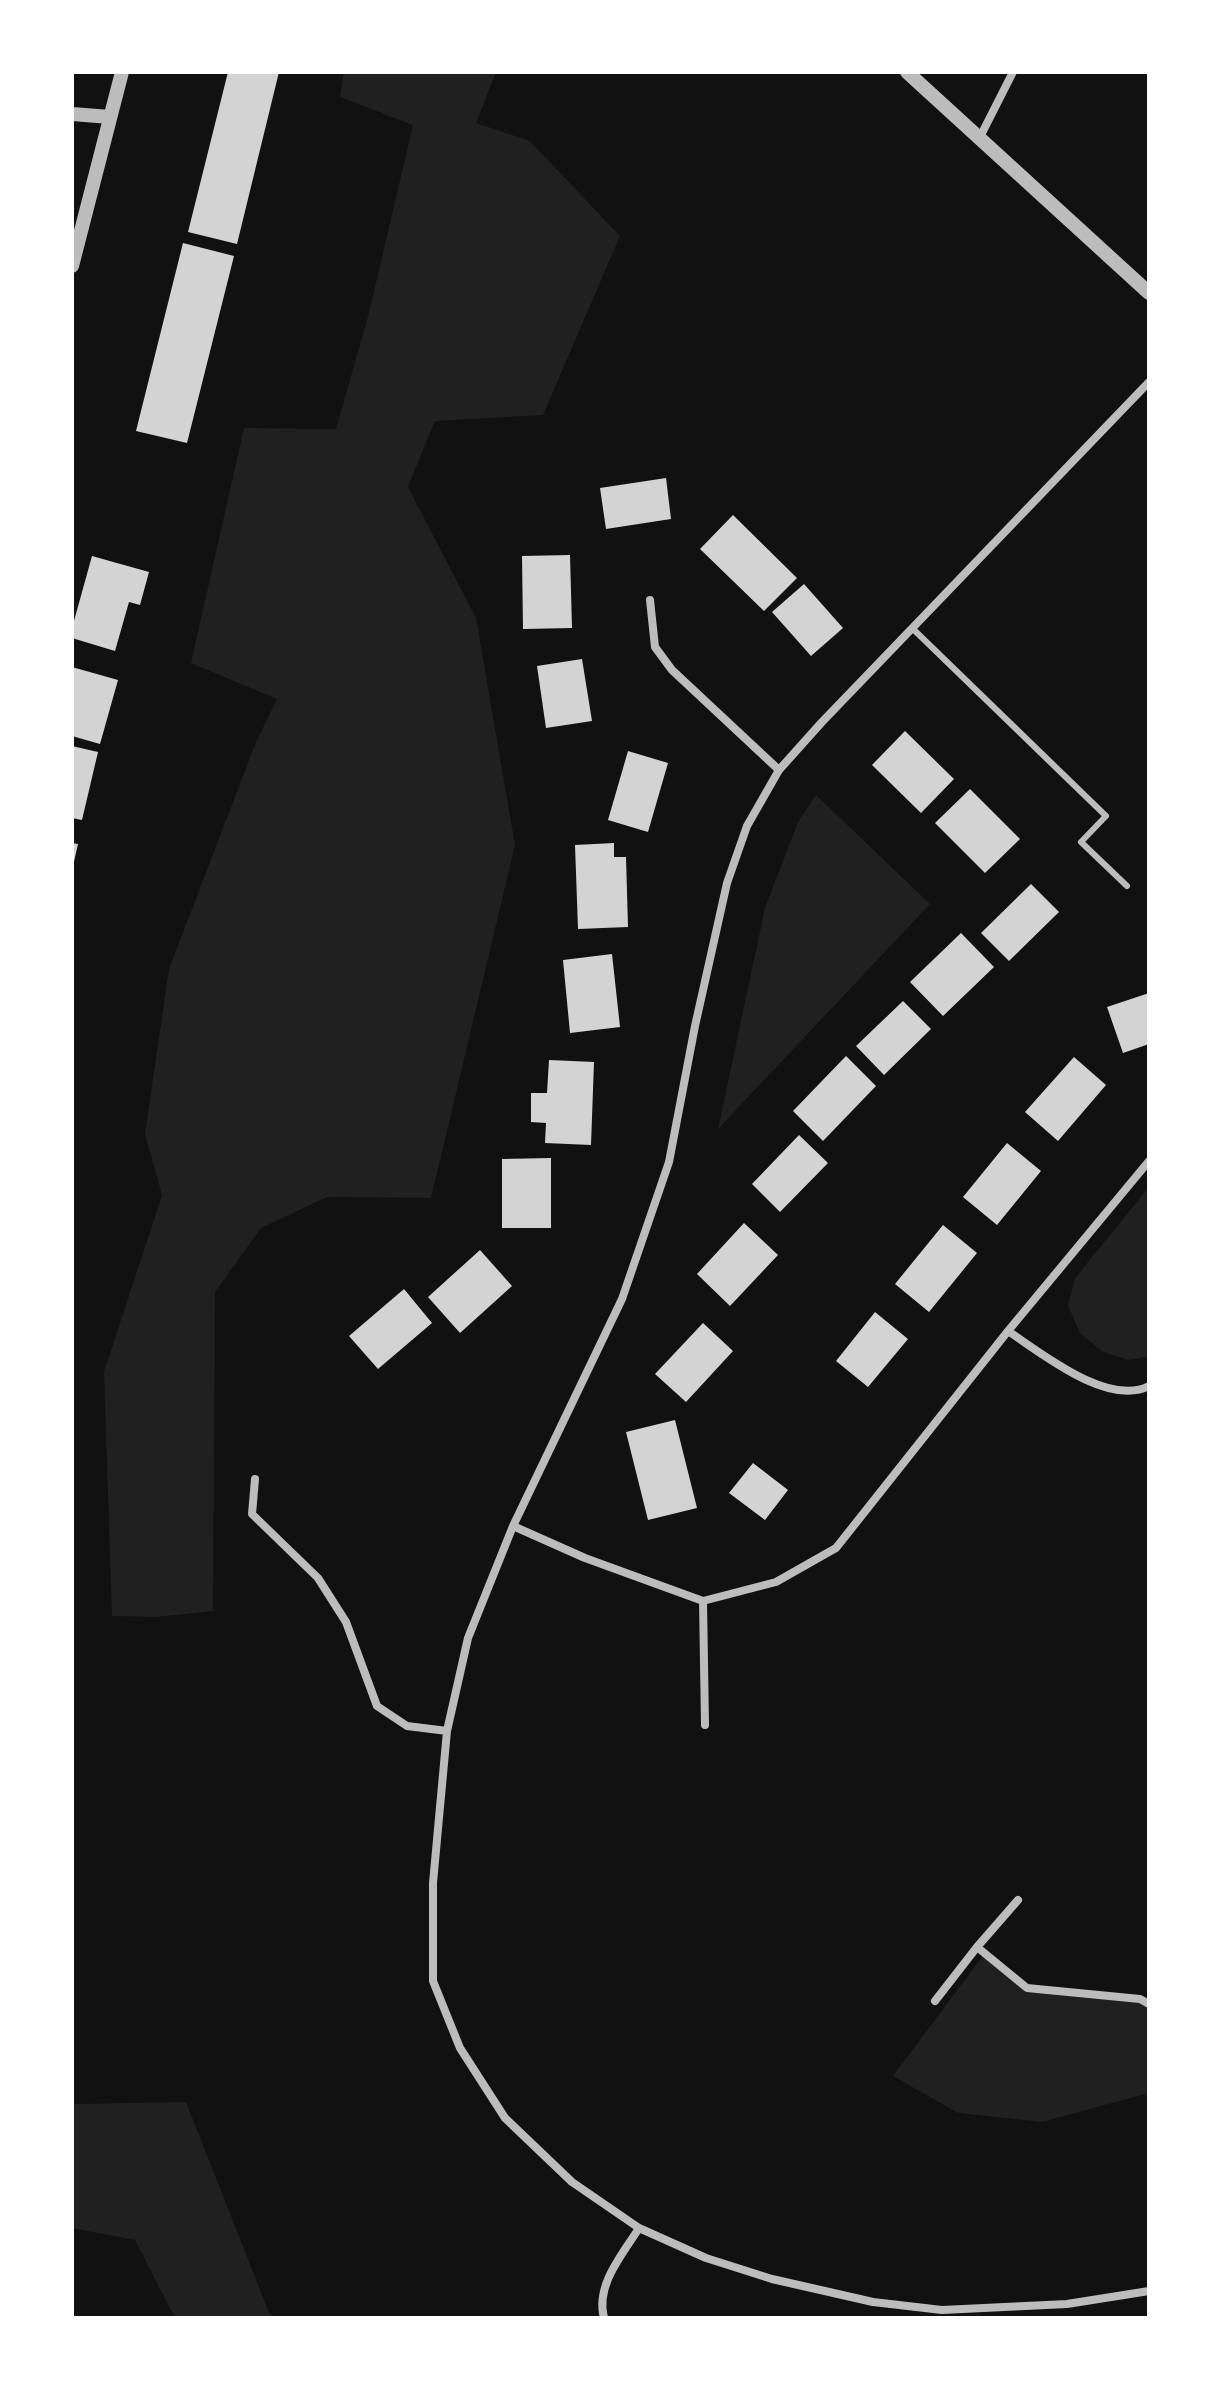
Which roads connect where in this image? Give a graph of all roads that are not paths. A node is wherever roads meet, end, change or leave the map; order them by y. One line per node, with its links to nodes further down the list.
1 (122, 72): 5 (street)
2 (907, 72): 6 (street)
3 (1013, 72): 6 (street)
4 (72, 114): 5 (street)
5 (110, 117): 7 (street)
6 (979, 140): 8 (street)
7 (72, 266)
8 (1149, 293)
9 (1149, 382): 11 (street)
10 (650, 600): 12 (street)
11 (912, 628): 12 (street); 13 (lane)
12 (779, 770): 18 (street)
13 (1127, 886)
14 (1149, 1161): 15 (street)
15 (1008, 1331): 16 (street); 19 (street)
16 (1149, 1386)
17 (255, 1479): 21 (street)
18 (513, 1526): 19 (street); 21 (street)
19 (703, 1601): 20 (street)
20 (705, 1725)
21 (447, 1731): 26 (street)
22 (1018, 1900): 23 (street)
23 (977, 1947): 24 (street); 25 (street)
24 (935, 2001)
25 (1149, 2004)
26 (639, 2228): 27 (street); 28 (street)
27 (1149, 2291)
28 (604, 2318)

